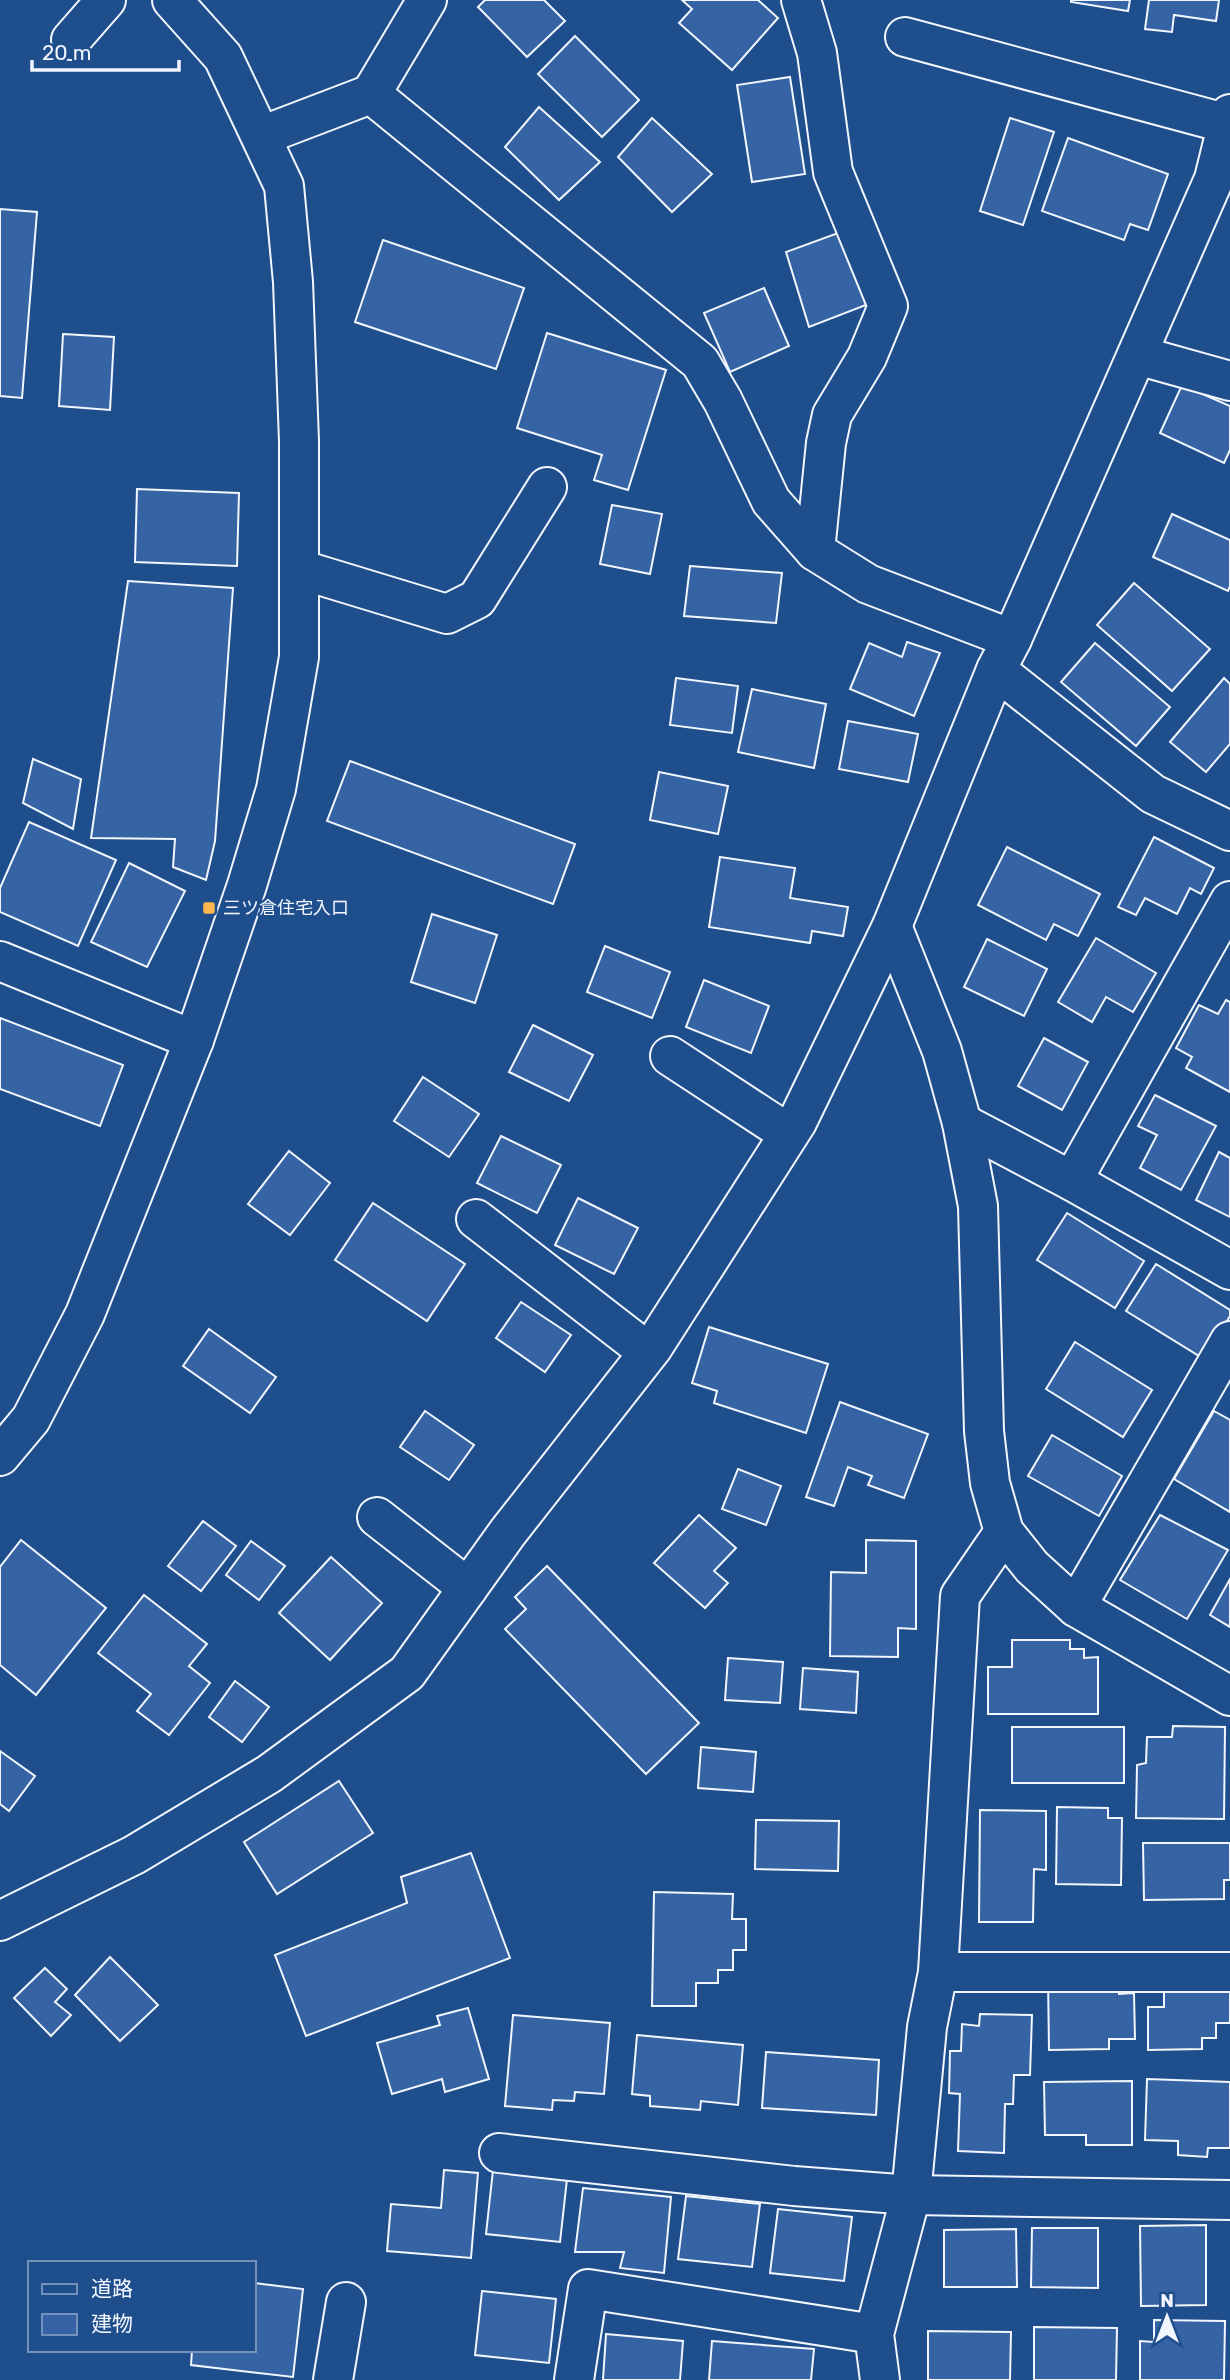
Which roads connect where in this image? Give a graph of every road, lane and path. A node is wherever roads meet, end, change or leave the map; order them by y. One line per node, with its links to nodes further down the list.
1 (106, 0): 6 (street)
2 (172, 0): 9 (street)
3 (427, 0): 7 (street)
4 (801, 0): 13 (street)
5 (905, 37): 8 (street)
6 (71, 40)
7 (371, 94): 9 (street); 13 (street)
8 (1229, 119): 10 (street)
9 (261, 136): 14 (street)
10 (1137, 355): 11 (street); 15 (street)
11 (1230, 382)
12 (547, 487): 14 (street)
13 (815, 551): 15 (street)
14 (299, 569): 20 (street)
15 (1004, 655): 16 (street); 18 (street)
16 (1230, 831)
17 (1230, 901): 24 (street)
18 (892, 926): 22 (street); 23 (street)
19 (0, 961): 20 (street)
20 (194, 1040): 29 (street)
21 (670, 1056): 23 (street)
22 (962, 1123): 24 (street); 31 (street)
23 (789, 1134): 28 (street)
24 (1072, 1181): 26 (street)
25 (476, 1219): 28 (street)
26 (1230, 1270)
27 (1230, 1341): 33 (street)
28 (649, 1352): 32 (street)
29 (0, 1456)
30 (377, 1517): 32 (street)
31 (1004, 1532): 33 (street); 36 (street)
32 (468, 1588): 35 (street)
33 (1076, 1607): 34 (street)
34 (1230, 1696)
35 (0, 1921)
36 (938, 1972): 37 (street); 39 (street)
37 (1230, 1972)
38 (499, 2152): 39 (street)
39 (911, 2195): 40 (street); 42 (street)
40 (1230, 2200)
41 (346, 2302): 43 (street)
42 (874, 2334): 44 (street); 45 (street)
43 (333, 2380)
44 (574, 2380)
45 (880, 2380)

